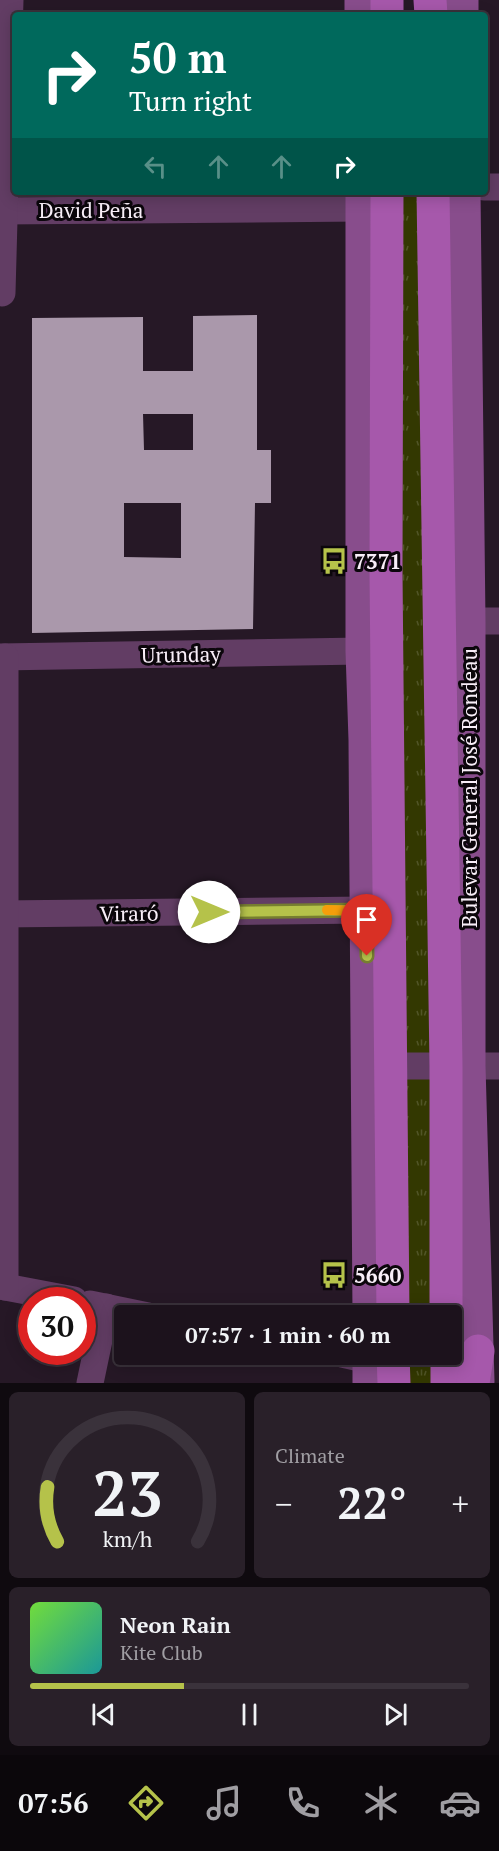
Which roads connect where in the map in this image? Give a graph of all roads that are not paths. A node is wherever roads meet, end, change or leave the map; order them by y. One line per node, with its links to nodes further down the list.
1 (10, 0): 6 (street)
2 (433, 195): 7 (main road, Bulevar General José Rondeau)
3 (447, 195): 7 (main road)
4 (464, 195): 10 (main road, Bulevar General José Rondeau)
5 (371, 197): 6 (street, David Peña); 9 (main road); 11 (main road)
6 (2, 211): 8 (street)
7 (434, 278): 17 (main road, Bulevar General José Rondeau)
8 (2, 293)
9 (386, 571): 13 (main road); 16 (main road)
10 (484, 621): 17 (main road, Bulevar General José Rondeau)
11 (362, 651): 12 (street, Urunday); 13 (main road)
12 (3, 657): 15 (street)
13 (365, 740): 14 (main road)
14 (366, 910): 15 (street, Viraró); 16 (main road)
15 (3, 914): 18 (street)
16 (380, 1066): 17 (street); 21 (main road); 22 (main road)
17 (478, 1067): 23 (main road, Bulevar General José Rondeau); 25 (main road, Bulevar General José Rondeau)
18 (2, 1286): 19 (street)
19 (18, 1289)
20 (96, 1305): 24 (street)
21 (369, 1305)
22 (392, 1305)
23 (448, 1305)
24 (114, 1309)
25 (462, 1353): 32 (main road); 33 (main road, Bulevar General José Rondeau)
26 (91, 1365): 29 (street)
27 (373, 1365): 30 (main road)
28 (456, 1365): 31 (main road, Bulevar General José Rondeau)
29 (90, 1383)
30 (394, 1383)
31 (447, 1383)
32 (473, 1383)
33 (478, 1383)

